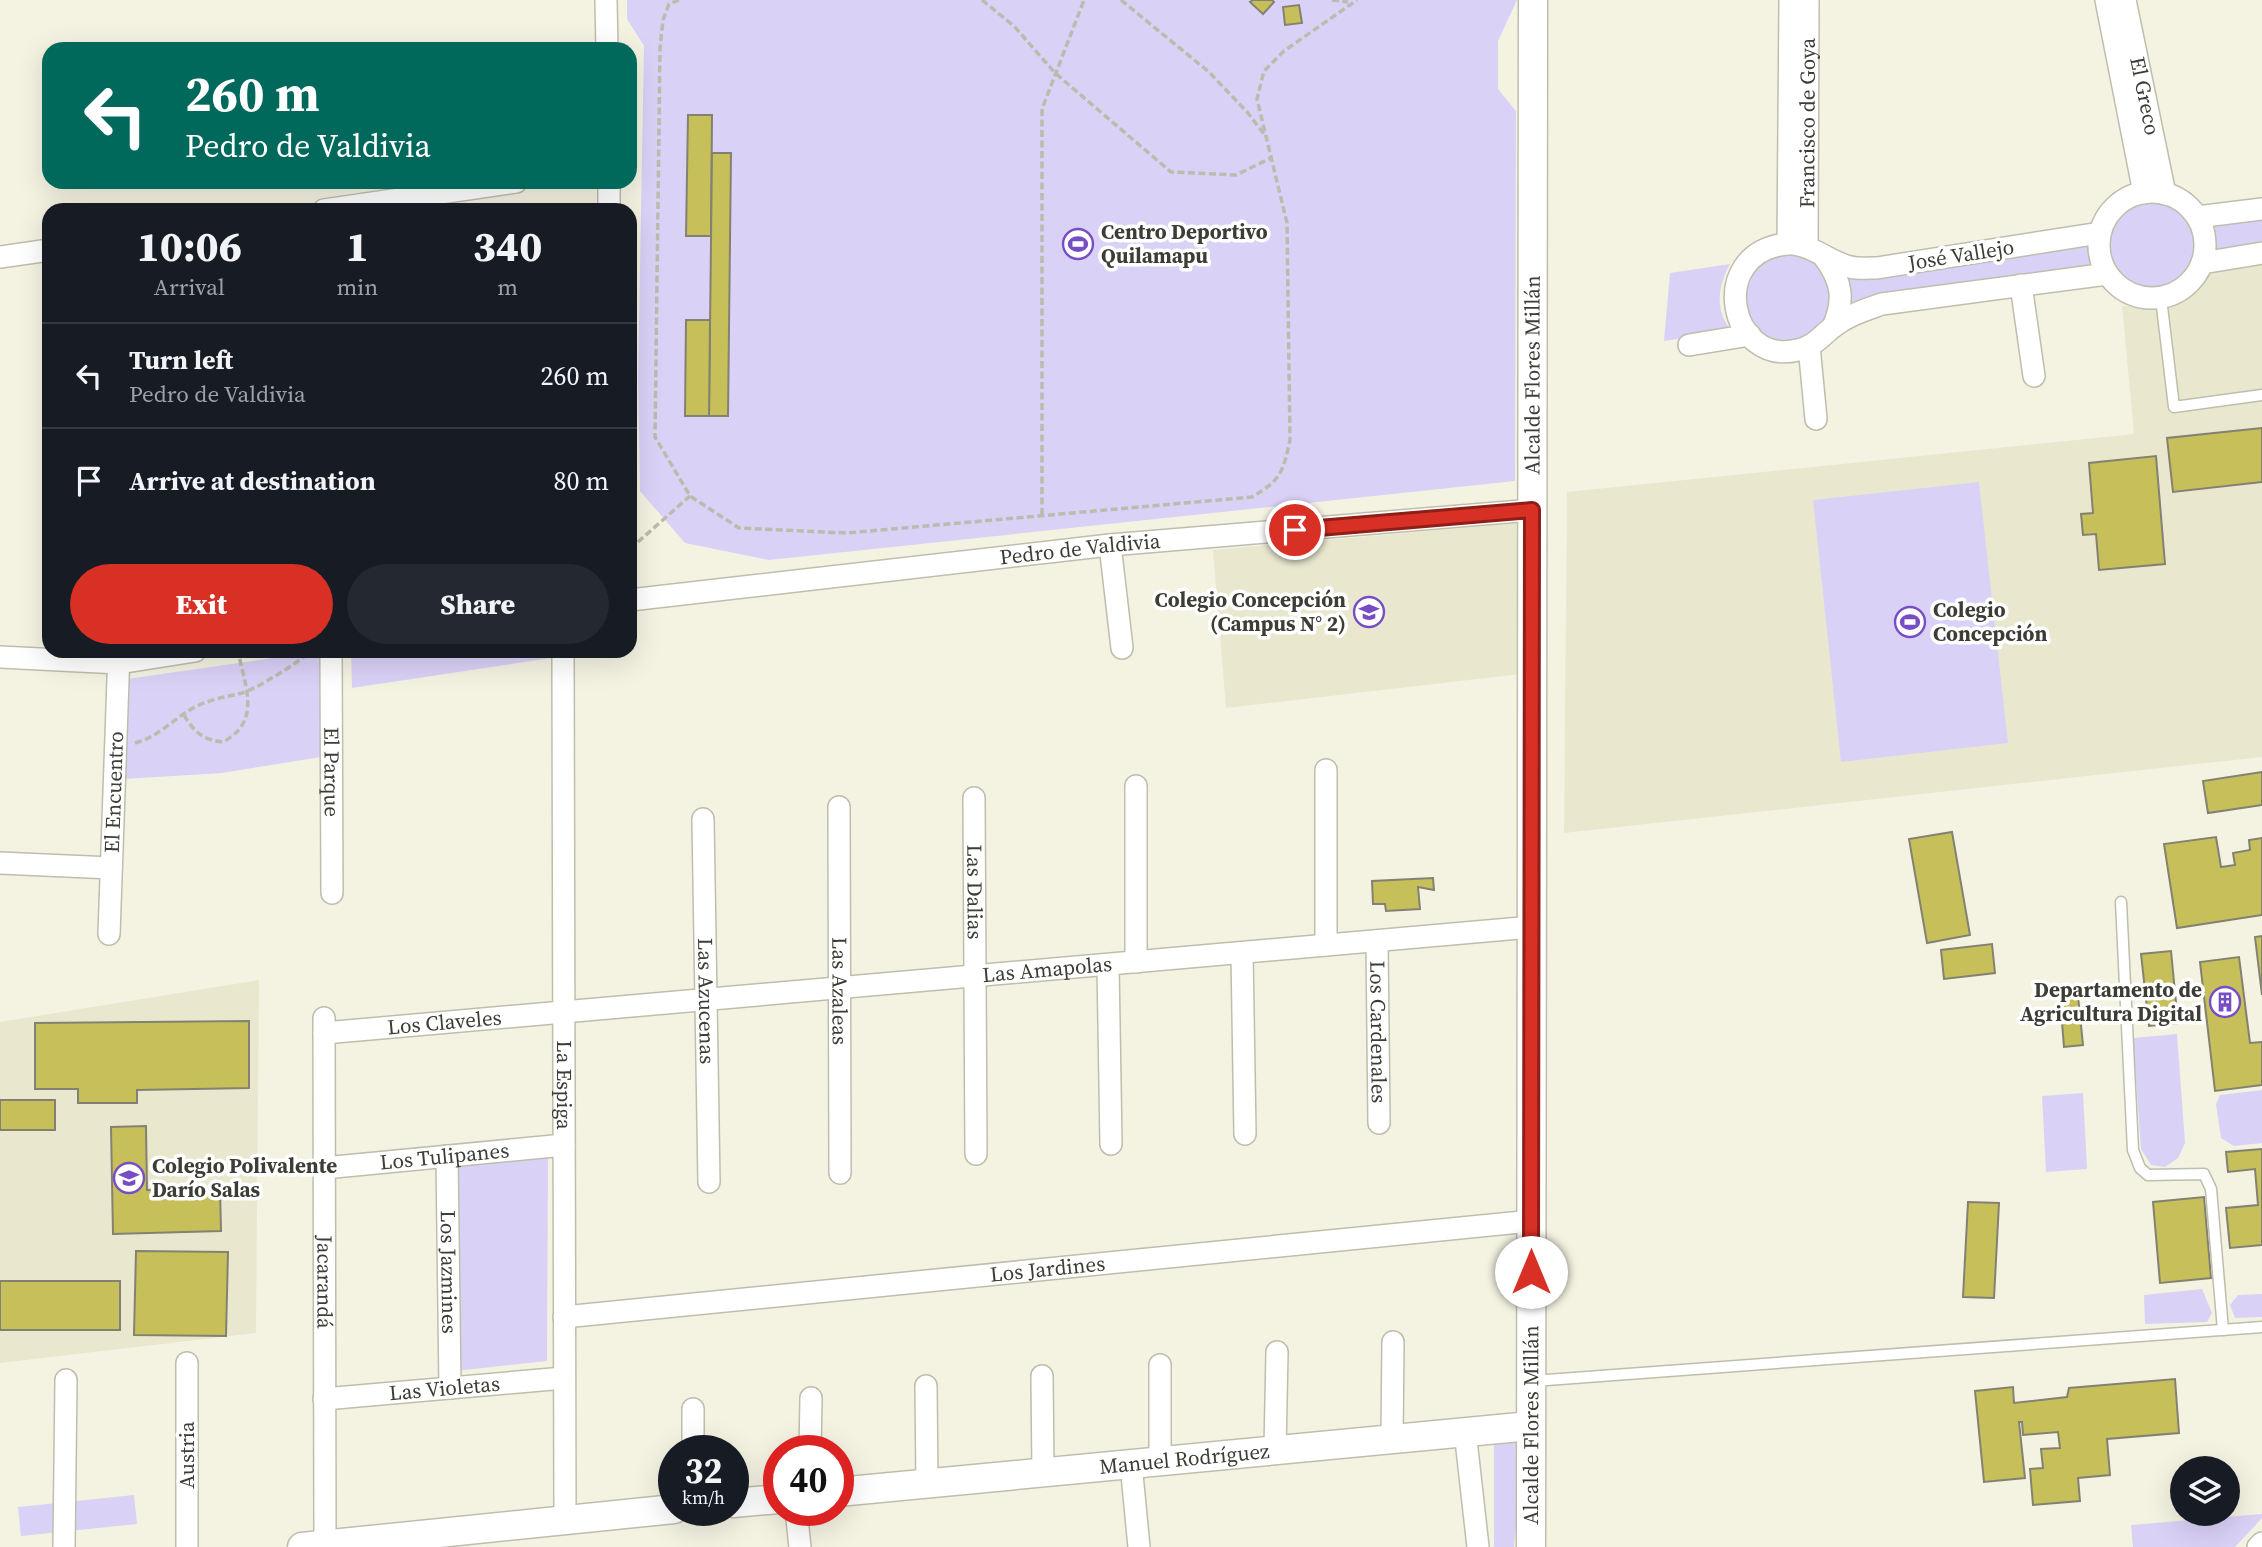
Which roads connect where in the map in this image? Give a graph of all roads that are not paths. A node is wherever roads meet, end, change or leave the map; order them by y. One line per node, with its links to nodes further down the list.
1 (606, 0): 7 (street)
2 (1533, 0): 29 (street, Alcalde Flores Millán)
3 (1790, 0): 14 (street, Francisco de Goya)
4 (1808, 0): 14 (street, Francisco de Goya)
5 (2106, 0): 9 (street, El Greco)
6 (2125, 0): 9 (street, El Greco)
7 (607, 42)
8 (468, 189): 10 (street)
9 (2154, 193): 12 (street); 13 (street)
10 (372, 203)
11 (2262, 209): 12 (street)
12 (2197, 217): 18 (street)
13 (2100, 233): 14 (street, José Vallejo); 19 (street)
14 (1807, 249): 22 (street); 23 (street)
15 (42, 251): 17 (street)
16 (2262, 253): 18 (street)
17 (0, 257)
18 (2202, 263): 21 (street)
19 (2106, 274): 20 (street, José Vallejo); 21 (street)
20 (2021, 285): 22 (street, José Vallejo); 26 (street, José Vallejo)
21 (2161, 298): 27 (lane)
22 (1833, 327): 25 (street, José Vallejo)
23 (1750, 335): 24 (street); 25 (street)
24 (1689, 345)
25 (1809, 346): 28 (street)
26 (2034, 376)
27 (2262, 394)
28 (1816, 419)
29 (1532, 510): 30 (street, Pedro de Valdivia); 47 (street, Alcalde Flores Millán)
30 (1110, 545): 31 (street, Pedro de Valdivia); 32 (street)
31 (637, 599)
32 (1122, 648)
33 (0, 657): 34 (street)
34 (42, 657)
35 (119, 658): 44 (street, El Encuentro)
36 (331, 658): 45 (street, El Parque)
37 (564, 658): 57 (street, La Espiga)
38 (1326, 770): 50 (street)
39 (1136, 786): 52 (street)
40 (974, 798): 54 (street, Las Dalias)
41 (839, 807): 55 (street, Las Azaleas)
42 (703, 819): 56 (street, Las Azucenas)
43 (0, 863): 44 (street)
44 (111, 868): 48 (street, El Encuentro)
45 (332, 893)
46 (2121, 902): 71 (lane)
47 (1531, 927): 49 (street, Las Amapolas); 68 (street, Alcalde Flores Millán)
48 (109, 934)
49 (1377, 941): 50 (street, Las Amapolas); 59 (street, Los Cardenales)
50 (1326, 946): 51 (street, Las Amapolas)
51 (1242, 953): 52 (street, Las Amapolas); 60 (street)
52 (1136, 962): 53 (street, Las Amapolas)
53 (1108, 965): 54 (street, Las Amapolas); 61 (street)
54 (975, 976): 55 (street, Las Amapolas); 63 (street, Las Dalias)
55 (840, 989): 56 (street, Las Amapolas); 66 (street, Las Azaleas)
56 (706, 1000): 57 (street, Las Amapolas); 67 (street, Las Azucenas)
57 (564, 1013): 58 (street, Los Claveles); 62 (street, La Espiga)
58 (324, 1026): 65 (street, Jacarandá)
59 (1380, 1123)
60 (1245, 1134)
61 (1111, 1144)
62 (564, 1145): 64 (street, Los Tulipanes); 69 (street, La Espiga)
63 (976, 1154)
64 (447, 1156): 65 (street, Los Tulipanes); 81 (street, Los Jazmines)
65 (324, 1168): 83 (street, Jacarandá)
66 (840, 1172)
67 (709, 1182)
68 (1531, 1221): 69 (street, Los Jardines); 79 (street, Alcalde Flores Millán)
69 (564, 1317): 77 (street, La Espiga)
70 (2262, 1327): 71 (lane)
71 (2223, 1329): 79 (lane)
72 (1393, 1342): 89 (street)
73 (1277, 1352): 90 (street)
74 (187, 1363): 103 (street, Austria)
75 (1160, 1365): 91 (street)
76 (1042, 1376): 93 (street)
77 (564, 1378): 81 (street, Las Violetas); 97 (street, La Espiga)
78 (66, 1380): 102 (street)
79 (1531, 1381): 85 (street, Alcalde Flores Millán)
80 (926, 1386): 94 (street)
81 (450, 1388): 83 (street, Las Violetas)
82 (811, 1398): 88 (street)
83 (324, 1399): 101 (street, Jacarandá)
84 (694, 1409): 87 (street)
85 (1530, 1426): 86 (street, Manuel Rodríguez); 107 (street, Alcalde Flores Millán)
86 (1465, 1431): 89 (street, Manuel Rodríguez); 106 (street)
87 (693, 1435)
88 (810, 1435)
89 (1392, 1438): 90 (street, Manuel Rodríguez)
90 (1275, 1449): 91 (street, Manuel Rodríguez)
91 (1160, 1461): 92 (street, Manuel Rodríguez)
92 (1131, 1464): 93 (street, Manuel Rodríguez); 105 (street)
93 (1043, 1472): 94 (street, Manuel Rodríguez)
94 (927, 1484): 95 (street, Manuel Rodríguez)
95 (854, 1491)
96 (658, 1511): 97 (street)
97 (565, 1520): 99 (street)
98 (798, 1526): 104 (street)
99 (458, 1539): 101 (street)
100 (2262, 1543): 108 (street)
101 (314, 1546)
102 (64, 1547)
103 (187, 1547)
104 (800, 1547)
105 (1139, 1547)
106 (1478, 1547)
107 (1531, 1547)
108 (2258, 1547)

